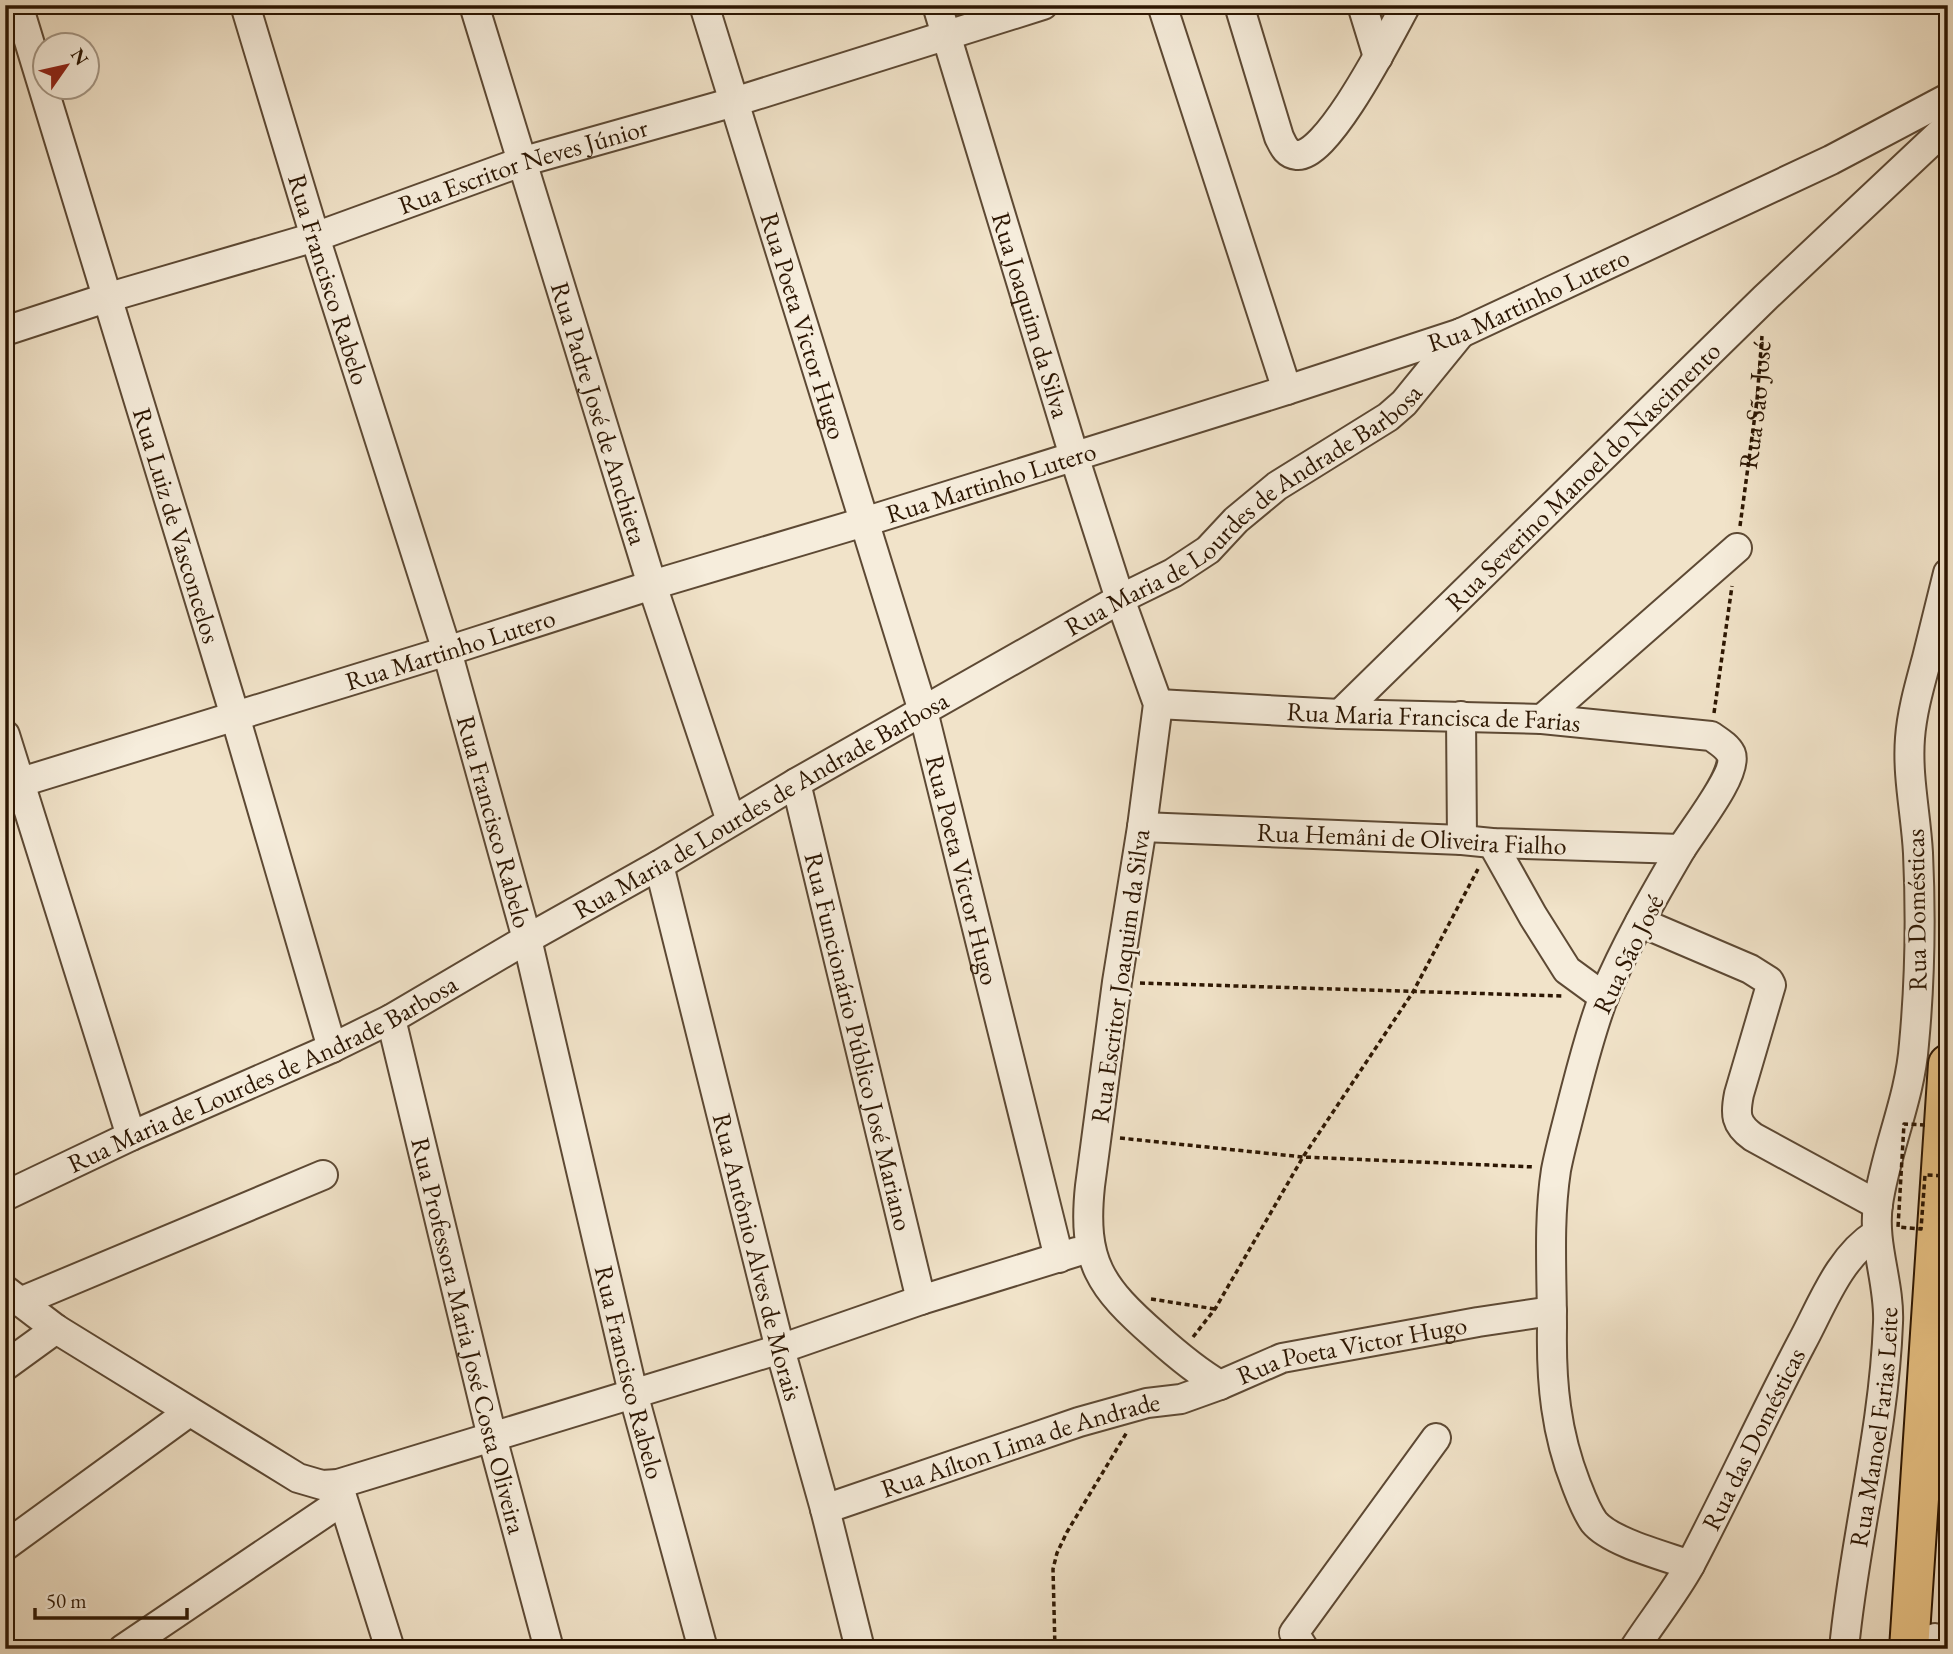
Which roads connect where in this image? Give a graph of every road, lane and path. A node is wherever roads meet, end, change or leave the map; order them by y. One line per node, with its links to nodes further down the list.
1 (18, 5): 18 (street, Rua Luiz de Vasconcelos)
2 (244, 5): 17 (street, Rua Francisco Rabelo)
3 (474, 5): 16 (street, Rua Padre José de Anchieta)
4 (704, 5): 14 (street, Rua Poeta Victor Hugo)
5 (937, 5): 11 (street, Rua Joaquim da Silva)
6 (1043, 5): 11 (street, Rua Escritor Neves Júnior)
7 (1162, 5): 22 (street)
8 (1239, 5): 12 (street)
9 (1362, 5): 12 (street)
10 (1406, 5): 12 (street)
11 (946, 35): 14 (street, Rua Escritor Neves Júnior); 23 (street, Rua Joaquim da Silva)
12 (1378, 57)
13 (1948, 98): 21 (street, Rua Martinho Lutero)
14 (734, 102): 16 (street, Rua Escritor Neves Júnior); 24 (street, Rua Poeta Victor Hugo)
15 (1948, 125): 19 (street, Rua Severino Manoel do Nascimento)
16 (521, 162): 17 (street, Rua Escritor Neves Júnior); 27 (street, Rua Padre José de Anchieta)
17 (315, 237): 18 (street, Rua Escritor Neves Júnior); 29 (street, Rua Francisco Rabelo)
18 (106, 298): 20 (street, Rua Escritor Neves Júnior); 33 (street, Rua Luiz de Vasconcelos)
19 (1765, 298): 25 (path, Rua São José); 32 (street, Rua Severino Manoel do Nascimento)
20 (5, 331)
21 (1461, 333): 22 (street, Rua Martinho Lutero); 28 (street, Rua Maria de Lourdes de Andrade Barbosa)
22 (1287, 390): 23 (street, Rua Martinho Lutero)
23 (1074, 456): 24 (street, Rua Martinho Lutero); 28 (street, Rua Joaquim da Silva)
24 (864, 522): 27 (street, Rua Martinho Lutero); 31 (street, Rua Poeta Victor Hugo)
25 (1737, 548): 35 (street); 37 (path, Rua São José)
26 (1948, 573): 62 (street, Rua Domésticas)
27 (652, 585): 29 (street, Rua Martinho Lutero); 40 (street, Rua Padre José de Anchieta)
28 (1120, 599): 30 (street, Rua Joaquim da Silva); 31 (street, Rua Maria de Lourdes de Andrade Barbosa)
29 (447, 651): 33 (street, Rua Martinho Lutero); 47 (street, Rua Francisco Rabelo)
30 (1158, 704): 32 (street, Rua Maria Francisca de Farias); 41 (street, Rua Escritor Joaquim da Silva)
31 (923, 711): 38 (street, Rua Maria de Lourdes de Andrade Barbosa); 65 (street, Rua Poeta Victor Hugo)
32 (1340, 714): 34 (street, Rua Maria Francisca de Farias)
33 (235, 716): 39 (street, Rua Martinho Lutero); 52 (street, Rua Luiz de Vasconcelos)
34 (1461, 716): 35 (street, Rua Maria Francisca de Farias); 42 (street)
35 (1542, 719): 37 (street, Rua Maria Francisca de Farias)
36 (5, 735): 39 (street)
37 (1711, 736): 44 (street, Rua São José)
38 (796, 783): 40 (street, Rua Maria de Lourdes de Andrade Barbosa); 68 (street, Rua Funcionário Público José Mariano)
39 (12, 785): 55 (street)
40 (731, 821): 45 (street, Rua Maria de Lourdes de Andrade Barbosa)
41 (1142, 827): 42 (street, Rua Hemâni de Oliveira Fialho); 48 (street, Rua Escritor Joaquim da Silva)
42 (1462, 840): 43 (street, Rua Hemâni de Oliveira Fialho)
43 (1492, 843): 44 (street, Rua Hemâni de Oliveira Fialho); 49 (path); 50 (street)
44 (1681, 849): 46 (street, Rua São José)
45 (659, 865): 47 (street, Rua Maria de Lourdes de Andrade Barbosa); 72 (street, Rua Antônio Alves de Morais)
46 (1640, 922): 50 (street, Rua São José); 62 (street)
47 (527, 939): 51 (street, Rua Maria de Lourdes de Andrade Barbosa); 76 (street, Rua Francisco Rabelo)
48 (1116, 982): 49 (path); 56 (street, Rua Escritor Joaquim da Silva)
49 (1413, 992): 50 (path); 57 (path)
50 (1604, 998): 58 (street, Rua São José)
51 (391, 1019): 52 (street, Rua Maria de Lourdes de Andrade Barbosa); 81 (street, Rua Professora Maria José Costa Oliveira)
52 (332, 1048): 55 (street, Rua Maria de Lourdes de Andrade Barbosa)
53 (1948, 1064): 78 (highway)
54 (1925, 1125): 60 (path, bridge)
55 (131, 1136): 61 (street, Rua Maria de Lourdes de Andrade Barbosa)
56 (1097, 1136): 57 (path); 64 (street, Rua Escritor Joaquim da Silva)
57 (1303, 1157): 58 (path); 69 (path)
58 (1556, 1168): 70 (street, Rua São José)
59 (323, 1175): 67 (street)
60 (1948, 1176)
61 (5, 1196)
62 (1878, 1205): 63 (street, Rua Manoel Farias Leite)
63 (1876, 1234): 77 (street, Rua Manoel Farias Leite); 87 (street, Rua das Domésticas)
64 (1090, 1247): 65 (street); 66 (street, Rua Poeta Victor Hugo)
65 (1059, 1258): 68 (street)
66 (1111, 1293): 69 (path); 73 (street, Rua Poeta Victor Hugo)
67 (13, 1296): 71 (street)
68 (921, 1300): 72 (street)
69 (1215, 1309): 73 (path)
70 (1552, 1311): 75 (street, Rua Poeta Victor Hugo); 87 (street, Rua São José)
71 (56, 1329): 74 (street); 80 (street)
72 (780, 1349): 76 (street); 85 (street, Rua Antônio Alves de Morais)
73 (1179, 1356): 75 (street, Rua Poeta Victor Hugo)
74 (5, 1366)
75 (1220, 1385): 79 (street, Rua Aílton Lima de Andrade)
76 (632, 1393): 81 (street); 93 (street, Rua Francisco Rabelo)
77 (1881, 1395): 78 (street); 97 (street, Rua Manoel Farias Leite)
78 (1924, 1401): 89 (highway)
79 (1147, 1403): 85 (street, Rua Aílton Lima de Andrade); 95 (path)
80 (190, 1412): 84 (street); 86 (street)
81 (492, 1437): 84 (street); 92 (street, Rua Professora Maria José Costa Oliveira)
82 (1436, 1438): 88 (street)
83 (1948, 1447): 89 (highway)
84 (340, 1492): 90 (street); 91 (street)
85 (825, 1509): 94 (street, Rua Antônio Alves de Morais)
86 (5, 1546)
87 (1690, 1565): 96 (street, Rua das Domésticas)
88 (1293, 1643)
89 (1931, 1645)
90 (388, 1648)
91 (123, 1649)
92 (549, 1649)
93 (703, 1649)
94 (860, 1649)
95 (1055, 1649)
96 (1634, 1649)
97 (1844, 1649)

